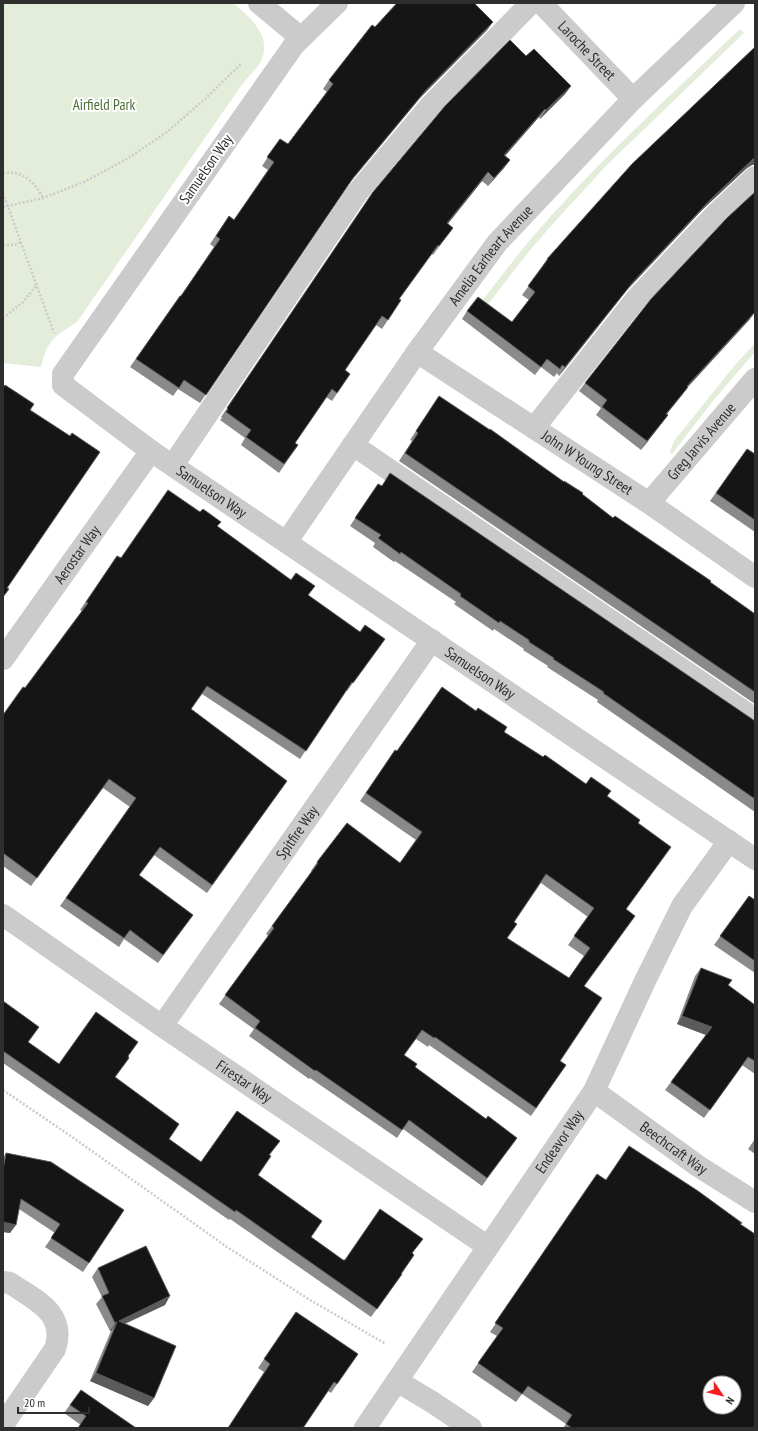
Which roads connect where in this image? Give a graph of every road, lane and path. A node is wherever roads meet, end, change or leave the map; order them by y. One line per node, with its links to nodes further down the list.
1 (259, 3): 6 (street)
2 (337, 3): 6 (street, Samuelson Way)
3 (531, 3): 25 (street)
4 (541, 3): 8 (street, Laroche Street)
5 (734, 3): 8 (street, Amelia Earheart Avenue)
6 (301, 38): 24 (street, Samuelson Way)
7 (242, 63): 12 (path)
8 (633, 99): 20 (street, Amelia Earheart Avenue)
9 (3, 174): 12 (path)
10 (755, 177): 22 (street)
11 (3, 193): 13 (path)
12 (43, 198): 13 (path)
13 (8, 206): 14 (path); 15 (path)
14 (3, 207)
15 (21, 242): 16 (path); 17 (path)
16 (3, 244)
17 (37, 285): 18 (path); 19 (path)
18 (3, 318)
19 (54, 333)
20 (417, 352): 22 (street, John W Young Street); 23 (street, Amelia Earheart Avenue)
21 (755, 379): 26 (street, Greg Jarvis Avenue)
22 (534, 428): 26 (street, John W Young Street)
23 (353, 445): 27 (street, Amelia Earheart Avenue); 31 (street)
24 (151, 450): 25 (street, Samuelson Way); 30 (street, Aerostar Way)
25 (173, 465): 27 (street, Samuelson Way)
26 (649, 504): 28 (street, John W Young Street)
27 (287, 541): 29 (street, Samuelson Way)
28 (755, 577)
29 (432, 640): 32 (street, Samuelson Way); 35 (street, Spitfire Way)
30 (3, 659)
31 (755, 719)
32 (729, 842): 33 (street, Samuelson Way); 37 (street, Endeavor Way)
33 (755, 859)
34 (3, 915): 35 (street, Firestar Way)
35 (162, 1026): 39 (street, Firestar Way)
36 (3, 1090): 41 (path)
37 (594, 1091): 38 (street, Beechcraft Way); 39 (street, Endeavor Way)
38 (755, 1202)
39 (487, 1246): 42 (street, Endeavor Way)
40 (3, 1282): 43 (street)
41 (386, 1344)
42 (397, 1381): 44 (street, Endeavor Way); 45 (street)
43 (3, 1424)
44 (365, 1428)
45 (470, 1428)

